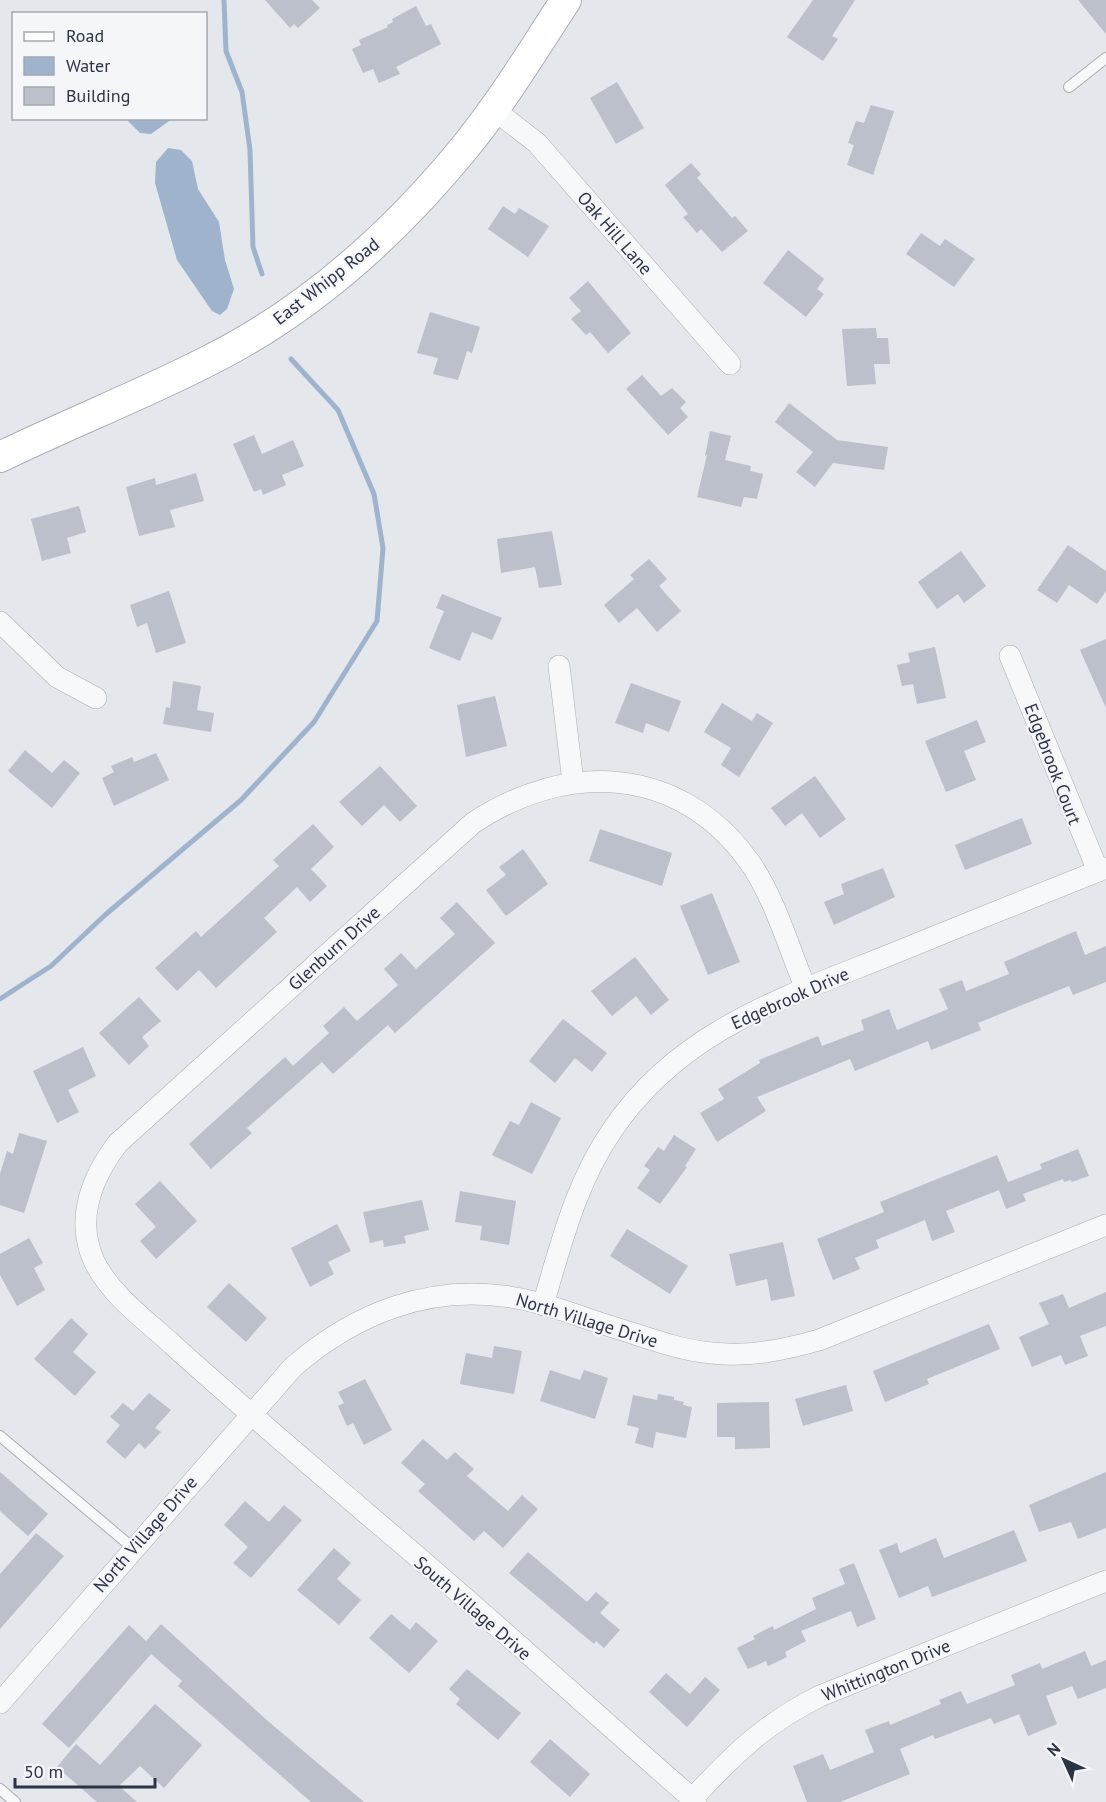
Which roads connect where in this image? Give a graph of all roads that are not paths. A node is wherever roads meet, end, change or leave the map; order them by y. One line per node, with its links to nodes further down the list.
1 (566, 0): 4 (main road, East Whipp Road)
2 (1106, 58): 3 (lane)
3 (1069, 87)
4 (493, 109): 5 (street, Oak Hill Lane); 6 (main road, East Whipp Road)
5 (730, 364)
6 (0, 457)
7 (0, 622): 10 (street)
8 (1010, 656): 12 (street, Edgebrook Court)
9 (559, 666): 11 (street)
10 (96, 698)
11 (573, 782): 13 (street, Glenburn Drive); 16 (street, Glenburn Drive)
12 (1102, 869): 13 (street, Edgebrook Drive)
13 (806, 989): 15 (street, Edgebrook Drive)
14 (1106, 1226): 15 (street, North Village Drive)
15 (543, 1305): 16 (street, North Village Drive)
16 (250, 1415): 18 (street, North Village Drive); 22 (street, South Village Drive)
17 (0, 1436): 18 (lane)
18 (133, 1548): 20 (street, North Village Drive)
19 (1106, 1581): 22 (street, Whittington Drive)
20 (0, 1703)
21 (0, 1789): 23 (lane)
22 (694, 1800)
23 (15, 1802)

